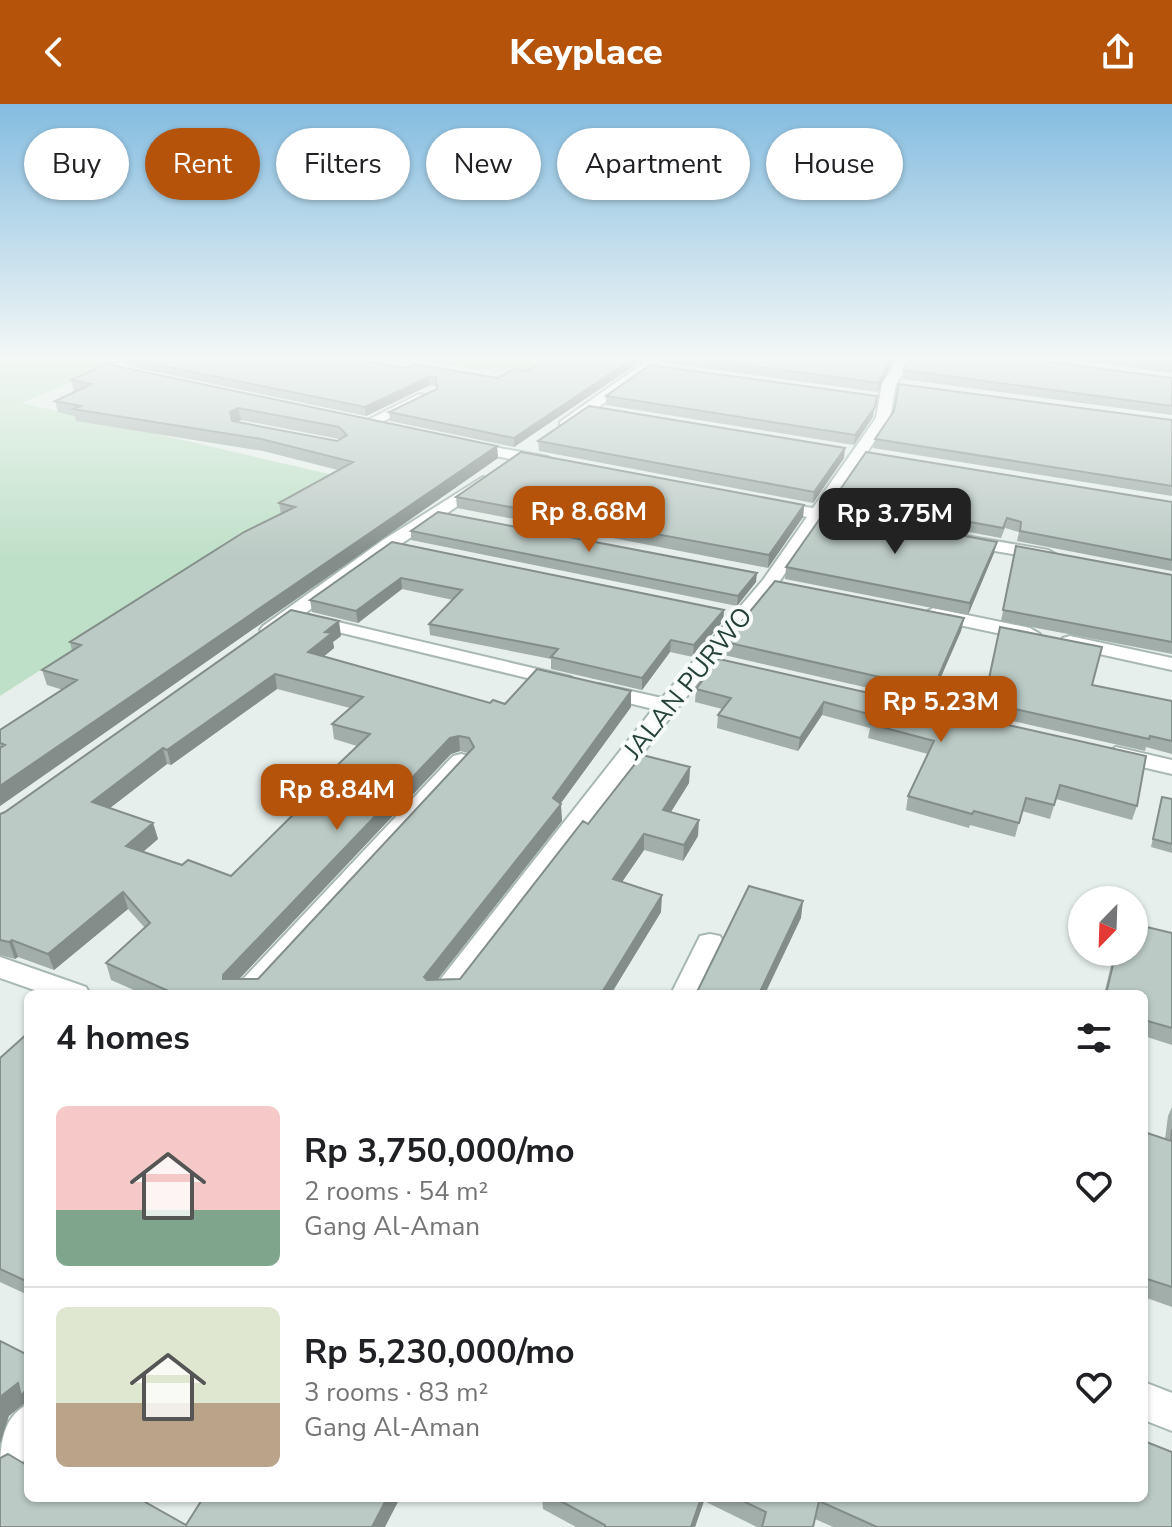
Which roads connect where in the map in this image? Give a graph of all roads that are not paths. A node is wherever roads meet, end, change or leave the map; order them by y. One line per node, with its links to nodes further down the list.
1 (374, 423): 4 (street)
2 (566, 423): 6 (street)
3 (880, 423): 10 (street, JALAN PURWO)
4 (400, 430)
5 (453, 443): 6 (street)
6 (521, 456): 7 (street); 9 (street)
7 (568, 465)
8 (754, 502): 10 (street)
9 (438, 513): 11 (street); 14 (street)
10 (817, 514): 12 (street); 21 (street, JALAN PURWO)
11 (468, 518)
12 (878, 525)
13 (956, 539): 16 (street)
14 (389, 544): 15 (street); 18 (street)
15 (420, 550)
16 (1064, 558)
17 (912, 610): 20 (street)
18 (291, 615): 19 (street); 21 (street)
19 (254, 641)
20 (1172, 664)
21 (667, 706): 29 (street, JALAN PURWO)
22 (1094, 749): 24 (street)
23 (461, 761): 28 (street)
24 (1172, 767)
25 (710, 943): 30 (street)
26 (0, 967): 27 (street)
27 (65, 990)
28 (247, 990)
29 (446, 990)
30 (687, 990)
31 (1148, 1403): 32 (street)
32 (1172, 1412)
33 (24, 1428): 34 (street)
34 (0, 1461)

